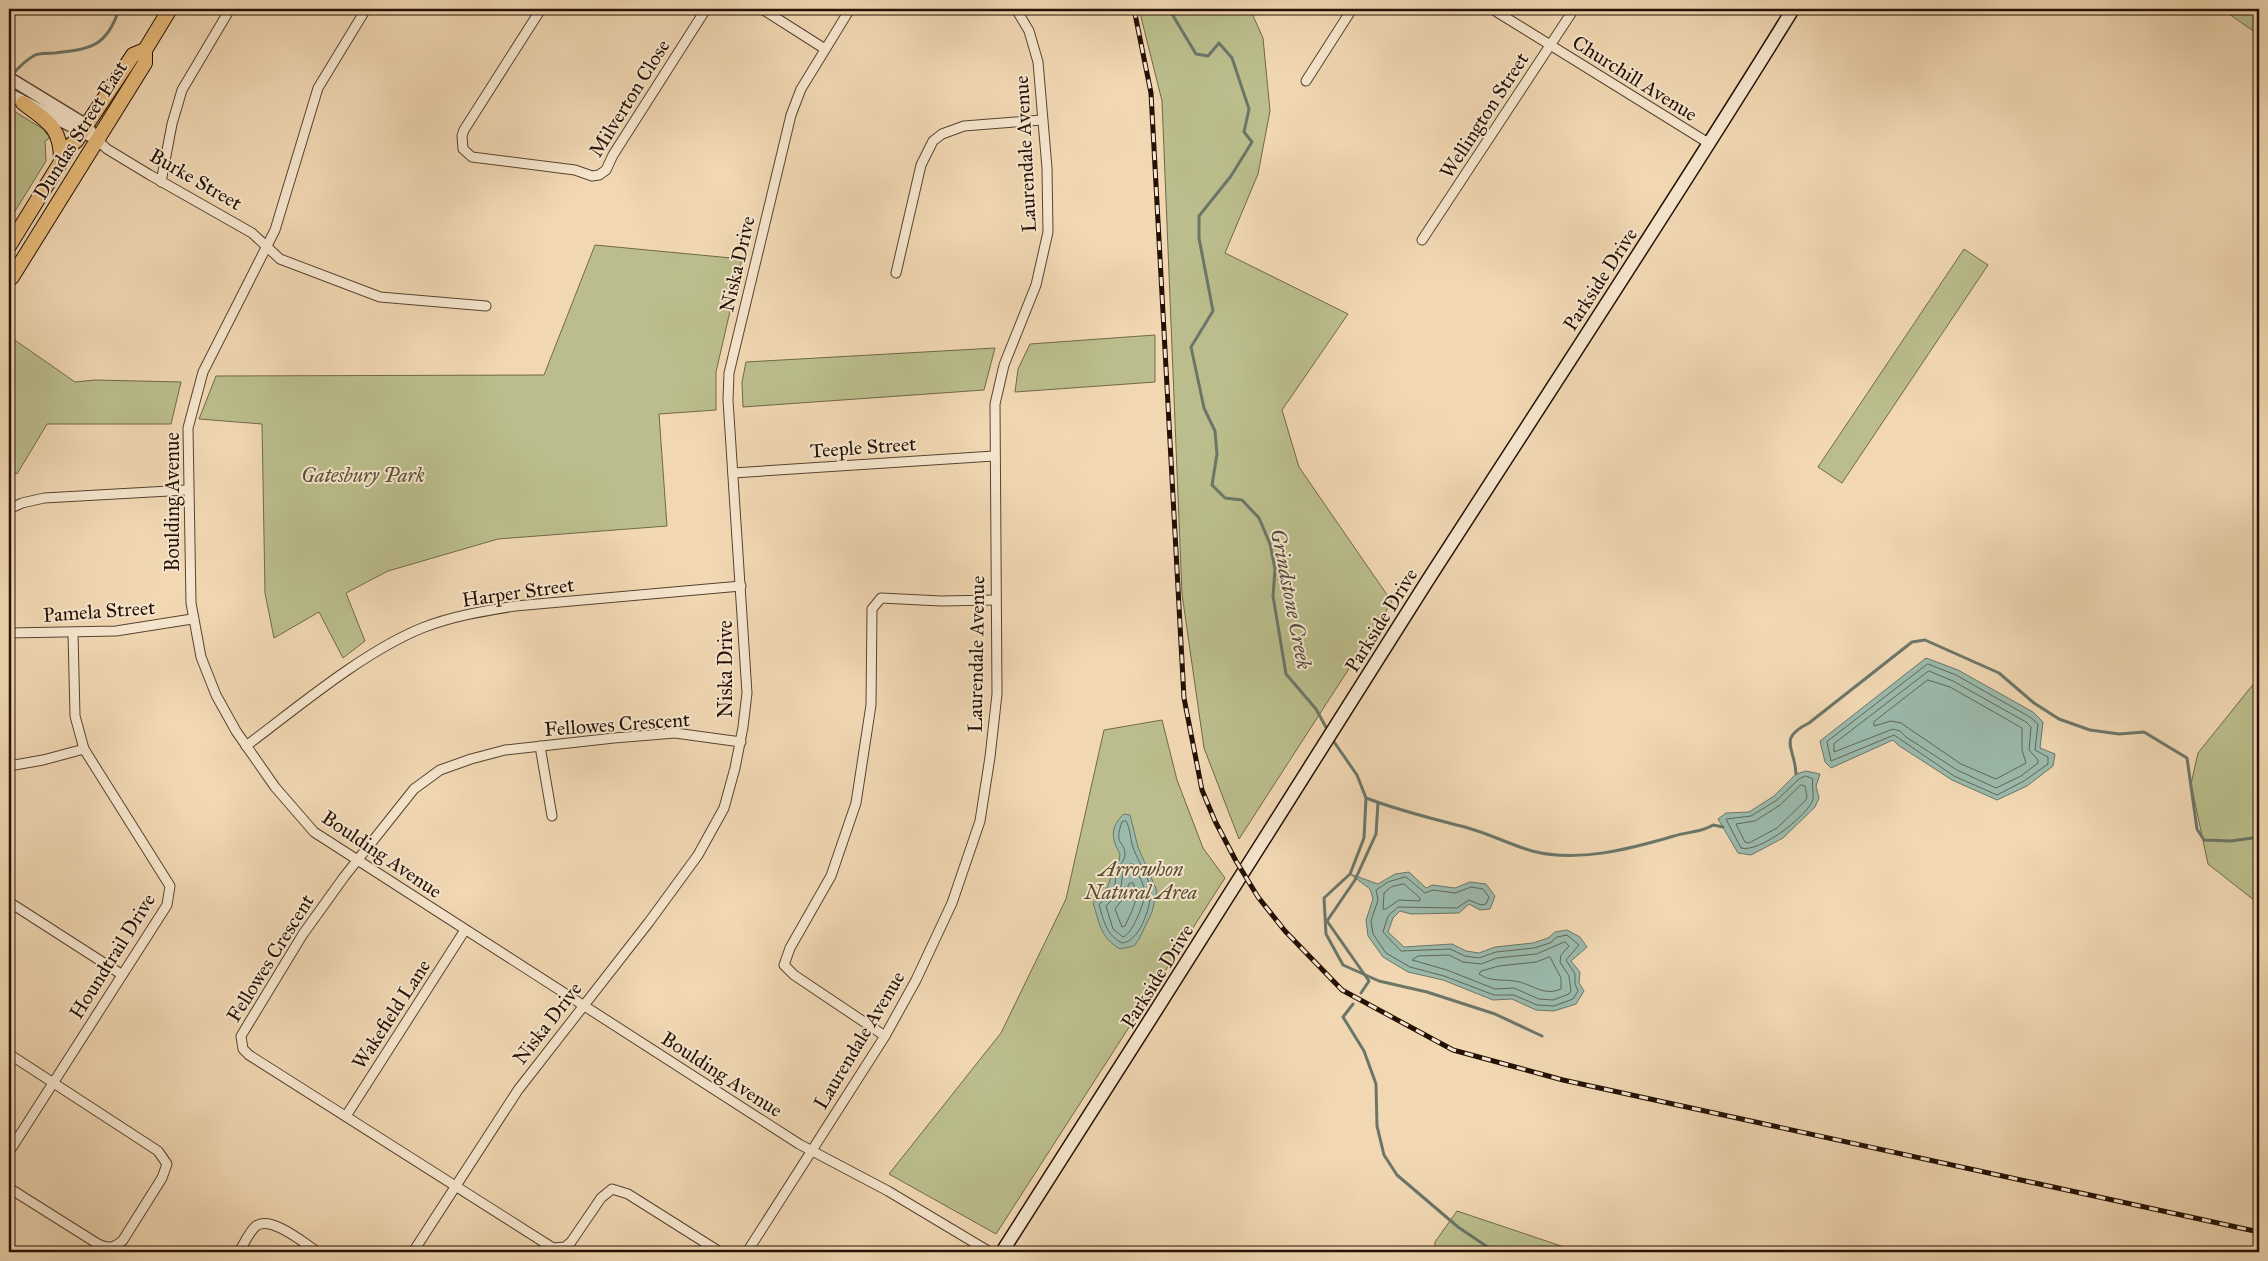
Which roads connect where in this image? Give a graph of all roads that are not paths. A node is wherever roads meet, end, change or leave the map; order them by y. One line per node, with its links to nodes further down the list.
1 (170, 9): 15 (main road, Dundas Street East)
2 (230, 9): 25 (street)
3 (366, 9): 28 (street, Boulding Avenue)
4 (540, 9): 5 (street, Milverton Close)
5 (706, 9)
6 (762, 9): 14 (street)
7 (850, 9): 14 (street, Niska Drive)
8 (1016, 9): 20 (street, Laurendale Avenue)
9 (1352, 9): 17 (street)
10 (1492, 9): 13 (street, Churchill Avenue)
11 (1574, 9): 13 (street, Wellington Street)
12 (1793, 9): 23 (main road, Parkside Drive)
13 (1550, 46): 23 (street, Churchill Avenue); 26 (street, Wellington Street)
14 (825, 49): 33 (street, Niska Drive)
15 (145, 50): 21 (main road, Dundas Street East); 22 (main road, Dundas Street East)
16 (9, 78): 19 (street)
17 (1306, 80)
18 (9, 94): 19 (street)
19 (26, 97): 21 (street); 24 (main road)
20 (1042, 120): 29 (street); 32 (street, Laurendale Avenue)
21 (85, 128): 22 (street, Burke Street); 24 (main road, Dundas Street East)
22 (101, 142): 25 (street, Burke Street); 30 (main road, Dundas Street East)
23 (1710, 144): 66 (main road, Parkside Drive)
24 (61, 161): 27 (main road, Dundas Street East)
25 (161, 182): 28 (street, Burke Street)
26 (1422, 240)
27 (9, 246)
28 (267, 247): 31 (street, Burke Street); 34 (street, Boulding Avenue)
29 (896, 273)
30 (9, 279)
31 (486, 306)
32 (994, 456): 33 (street, Teeple Street); 37 (street, Laurendale Avenue)
33 (733, 473): 36 (street, Niska Drive)
34 (187, 490): 35 (street); 38 (street, Boulding Avenue)
35 (9, 509)
36 (741, 586): 41 (street, Niska Drive); 42 (street, Harper Street)
37 (995, 600): 52 (street, Laurendale Avenue); 52 (street)
38 (192, 619): 40 (street, Pamela Street); 42 (street, Boulding Avenue)
39 (9, 633): 40 (street, Pamela Street)
40 (73, 633): 44 (street, Houndtrail Drive)
41 (740, 742): 43 (street, Fellowes Crescent); 51 (street, Niska Drive)
42 (246, 746): 47 (street, Boulding Avenue)
43 (540, 746): 46 (street); 47 (street, Fellowes Crescent)
44 (84, 749): 45 (street); 50 (street, Houndtrail Drive)
45 (9, 766)
46 (552, 816)
47 (356, 861): 49 (street, Boulding Avenue); 55 (street, Fellowes Crescent)
48 (9, 902): 50 (street)
49 (465, 930): 51 (street, Boulding Avenue); 55 (street, Wakefield Lane)
50 (121, 974): 54 (street, Houndtrail Drive)
51 (583, 1005): 56 (street, Boulding Avenue); 58 (street, Niska Drive)
52 (885, 1036): 56 (street, Laurendale Avenue)
53 (9, 1054): 54 (street)
54 (52, 1083): 57 (street, Houndtrail Drive); 59 (street)
55 (346, 1116): 58 (street, Fellowes Crescent)
56 (812, 1151): 64 (street, Laurendale Avenue); 65 (street, Boulding Avenue)
57 (9, 1152)
58 (455, 1185): 62 (street, Niska Drive); 63 (street, Fellowes Crescent)
59 (9, 1188)
60 (239, 1252): 61 (street)
61 (318, 1252)
62 (413, 1252)
63 (720, 1252)
64 (747, 1252)
65 (990, 1252)
66 (1002, 1252)

